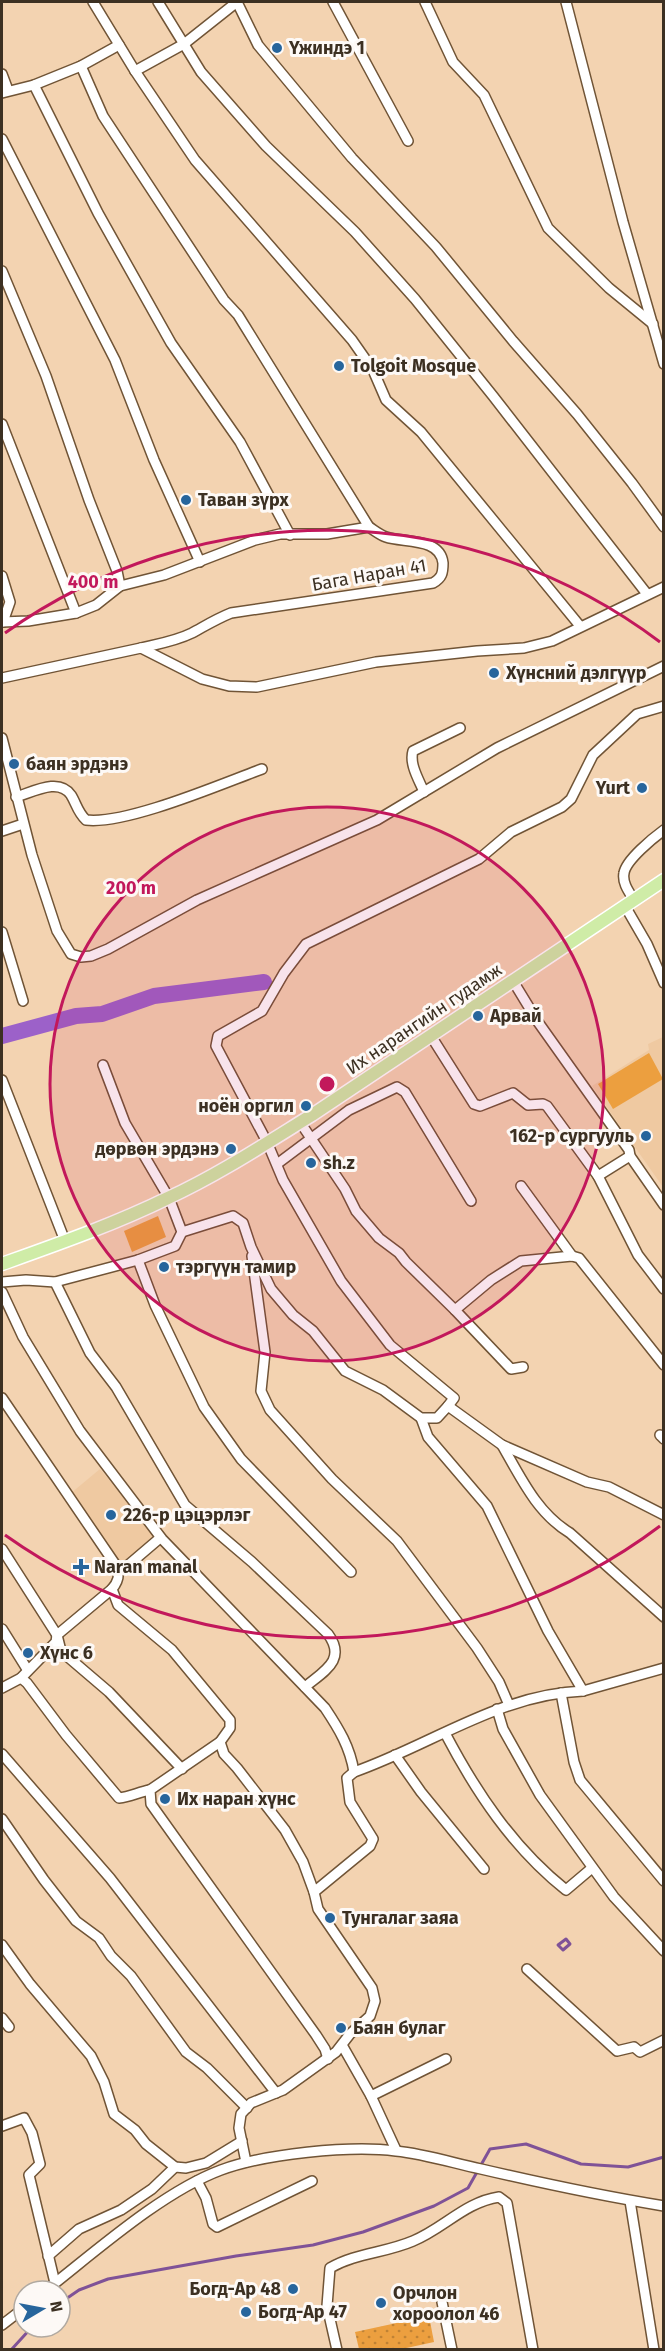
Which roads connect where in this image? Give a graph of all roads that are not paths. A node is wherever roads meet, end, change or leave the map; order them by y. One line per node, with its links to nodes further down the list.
1 (93, 2): 8 (street)
2 (158, 2): 7 (street)
3 (237, 2): 7 (street); 21 (street)
4 (333, 2): 15 (street)
5 (425, 2): 17 (street)
6 (566, 2): 17 (street)
7 (184, 44): 10 (street); 27 (street)
8 (119, 45): 9 (street); 10 (street)
9 (81, 66): 12 (street); 20 (street)
10 (135, 70): 30 (street)
11 (2, 74): 13 (street)
12 (34, 85): 13 (street); 22 (street)
13 (5, 91)
14 (2, 139): 23 (street)
15 (408, 141)
16 (2, 271): 25 (street)
17 (652, 324): 18 (street)
18 (663, 364)
19 (2, 424): 28 (street)
20 (369, 526): 22 (street); 31 (street, Бага Наран 41)
21 (663, 527)
22 (290, 535): 23 (street)
23 (200, 562): 25 (street)
24 (2, 576): 29 (street)
25 (120, 586): 28 (street)
26 (663, 587): 27 (street)
27 (647, 594): 30 (street)
28 (76, 613): 29 (street)
29 (2, 622)
30 (580, 626): 31 (street)
31 (141, 648): 33 (street)
32 (663, 666): 38 (street)
33 (2, 678)
34 (663, 706): 56 (street)
35 (460, 728): 38 (street)
36 (2, 738): 39 (street)
37 (262, 769): 39 (street)
38 (424, 792): 40 (street)
39 (16, 796): 40 (street)
40 (23, 824): 42 (street)
41 (663, 830): 44 (street)
42 (2, 831)
43 (663, 880): 44 (main road, Их нарангийн гудамж)
44 (630, 903): 46 (main road, Их нарангийн гудамж); 47 (street)
45 (2, 932): 48 (street)
46 (513, 981): 49 (main road, Их нарангийн гудамж); 57 (street)
47 (663, 983)
48 (23, 1001)
49 (431, 1036): 52 (main road, Их нарангийн гудамж); 59 (street)
50 (103, 1065): 61 (street)
51 (2, 1080): 65 (street)
52 (340, 1096): 53 (street); 54 (main road, Их нарангийн гудамж)
53 (349, 1110): 55 (street); 62 (street)
54 (300, 1122): 55 (street); 56 (main road, Их нарангийн гудамж)
55 (311, 1137): 58 (street); 74 (street)
56 (267, 1142): 58 (street); 61 (main road, Их нарангийн гудамж)
57 (630, 1156): 59 (street); 63 (street)
58 (276, 1164): 78 (street)
59 (598, 1176): 72 (street)
60 (521, 1186): 67 (street)
61 (169, 1198): 64 (street); 65 (main road, Их нарангийн гудамж)
62 (471, 1201)
63 (663, 1205)
64 (182, 1232): 66 (street); 68 (street)
65 (65, 1241): 69 (main road, Их нарангийн гудамж)
66 (251, 1247): 79 (street); 97 (street)
67 (572, 1256): 74 (street); 75 (street)
68 (138, 1260): 70 (street); 85 (street)
69 (2, 1264)
70 (55, 1281): 71 (street); 93 (street)
71 (2, 1282)
72 (663, 1288)
73 (2, 1292): 82 (street)
74 (455, 1310): 76 (street)
75 (663, 1365)
76 (523, 1367)
77 (2, 1398): 84 (street)
78 (448, 1406): 79 (street); 80 (street)
79 (421, 1418): 95 (street)
80 (502, 1446): 81 (street); 87 (street)
81 (663, 1515)
82 (160, 1538): 84 (street); 93 (street)
83 (2, 1549): 89 (street)
84 (118, 1571): 86 (street)
85 (351, 1572)
86 (112, 1589): 89 (street); 100 (street)
87 (663, 1617)
88 (2, 1629): 91 (street)
89 (57, 1635): 91 (street); 103 (street)
90 (663, 1668): 95 (street)
91 (27, 1669): 92 (street)
92 (21, 1678): 94 (street); 105 (street)
93 (305, 1687): 104 (street)
94 (2, 1688)
95 (583, 1691): 96 (street)
96 (561, 1694): 97 (street); 109 (street)
97 (509, 1705): 98 (street)
98 (497, 1708): 99 (street); 107 (street)
99 (445, 1733): 102 (street); 107 (street)
100 (220, 1742): 103 (street); 110 (street)
101 (2, 1754): 120 (street)
102 (395, 1755): 104 (street); 108 (street)
103 (182, 1769): 105 (street)
104 (354, 1772): 110 (street)
105 (150, 1790): 118 (street)
106 (2, 1819): 122 (street)
107 (592, 1868): 112 (street)
108 (484, 1869)
109 (663, 1881)
110 (315, 1892): 117 (street)
111 (2, 1944): 128 (street)
112 (663, 1951)
113 (527, 1969): 116 (street)
114 (2, 2018): 115 (street)
115 (9, 2027)
116 (663, 2040)
117 (342, 2045): 118 (street); 121 (street)
118 (328, 2059): 120 (street)
119 (446, 2059): 121 (street)
120 (276, 2093): 122 (street)
121 (371, 2096): 126 (street)
122 (247, 2108): 125 (street)
123 (2, 2113): 124 (street)
124 (4, 2124): 133 (street)
125 (242, 2141): 127 (street); 128 (street)
126 (396, 2150): 127 (street); 131 (street)
127 (246, 2162): 129 (street)
128 (175, 2168): 133 (street)
129 (196, 2181): 130 (street); 135 (street)
130 (312, 2181)
131 (630, 2201): 132 (street); 140 (street)
132 (663, 2206)
133 (48, 2256): 134 (street)
134 (54, 2279)
135 (60, 2279)
136 (442, 2302): 138 (street)
137 (337, 2349): 139 (street)
138 (452, 2349)
139 (533, 2349)
140 (654, 2349)

